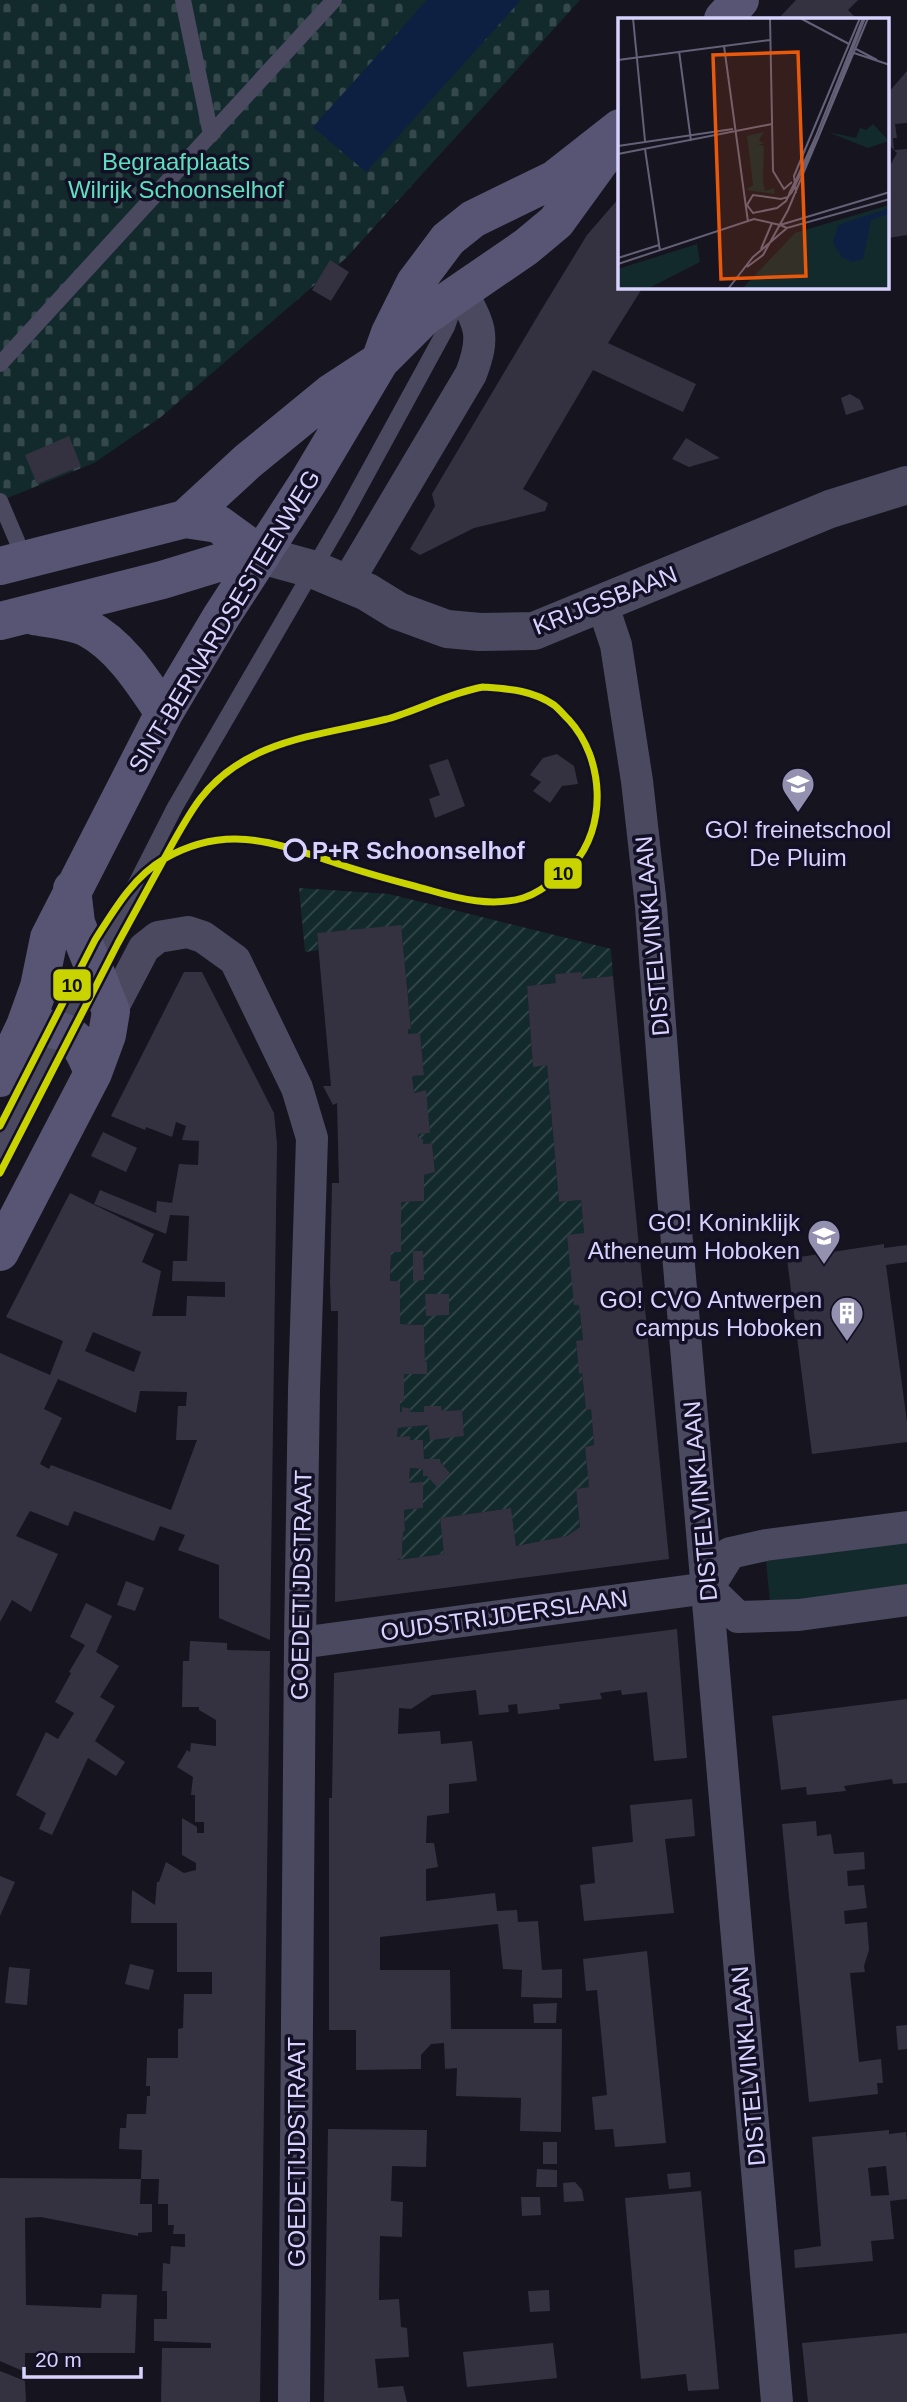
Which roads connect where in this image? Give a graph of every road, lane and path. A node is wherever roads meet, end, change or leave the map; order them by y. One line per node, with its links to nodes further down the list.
1 (184, 0): 6 (lane)
2 (334, 0): 6 (lane)
3 (740, 0): 4 (main road)
4 (724, 18)
5 (618, 130): 9 (main road, SINT-BERNARDSESTEENWEG)
6 (211, 135): 10 (lane)
7 (618, 138): 8 (main road, SINT-BERNARDSESTEENWEG)
8 (460, 290): 9 (main road, SINT-BERNARDSESTEENWEG); 16 (lane); 17 (street)
9 (380, 362): 13 (main road); 14 (main road, SINT-BERNARDSESTEENWEG)
10 (0, 364)
11 (907, 485): 18 (street, KRIJGSBAAN)
12 (0, 501): 15 (lane)
13 (185, 519): 14 (main road, KRIJGSBAAN); 15 (main road, KRIJGSBAAN)
14 (261, 555): 16 (street, KRIJGSBAAN); 19 (main road, KRIJGSBAAN); 20 (main road, SINT-BERNARDSESTEENWEG)
15 (10, 564)
16 (312, 569): 17 (street, KRIJGSBAAN); 22 (lane)
17 (347, 583): 18 (street, KRIJGSBAAN)
18 (602, 603): 30 (street, DISTELVINKLAAN)
19 (14, 618): 20 (main road)
20 (164, 713): 21 (main road, SINT-BERNARDSESTEENWEG)
21 (72, 889): 22 (main road); 24 (main road, SINT-BERNARDSESTEENWEG)
22 (94, 968): 23 (main road); 24 (lane)
23 (111, 1011): 25 (main road); 32 (street, GOEDETIJDSTRAAT)
24 (44, 1028): 25 (main road); 26 (main road, SINT-BERNARDSESTEENWEG); 27 (lane)
25 (93, 1073): 28 (main road)
26 (0, 1078)
27 (0, 1151)
28 (0, 1252)
29 (907, 1527): 30 (street)
30 (708, 1588): 31 (street); 32 (street, OUDSTRIJDERSLAAN); 34 (street, DISTELVINKLAAN)
31 (907, 1600)
32 (300, 1643): 33 (street, GOEDETIJDSTRAAT)
33 (294, 2402)
34 (777, 2402)

